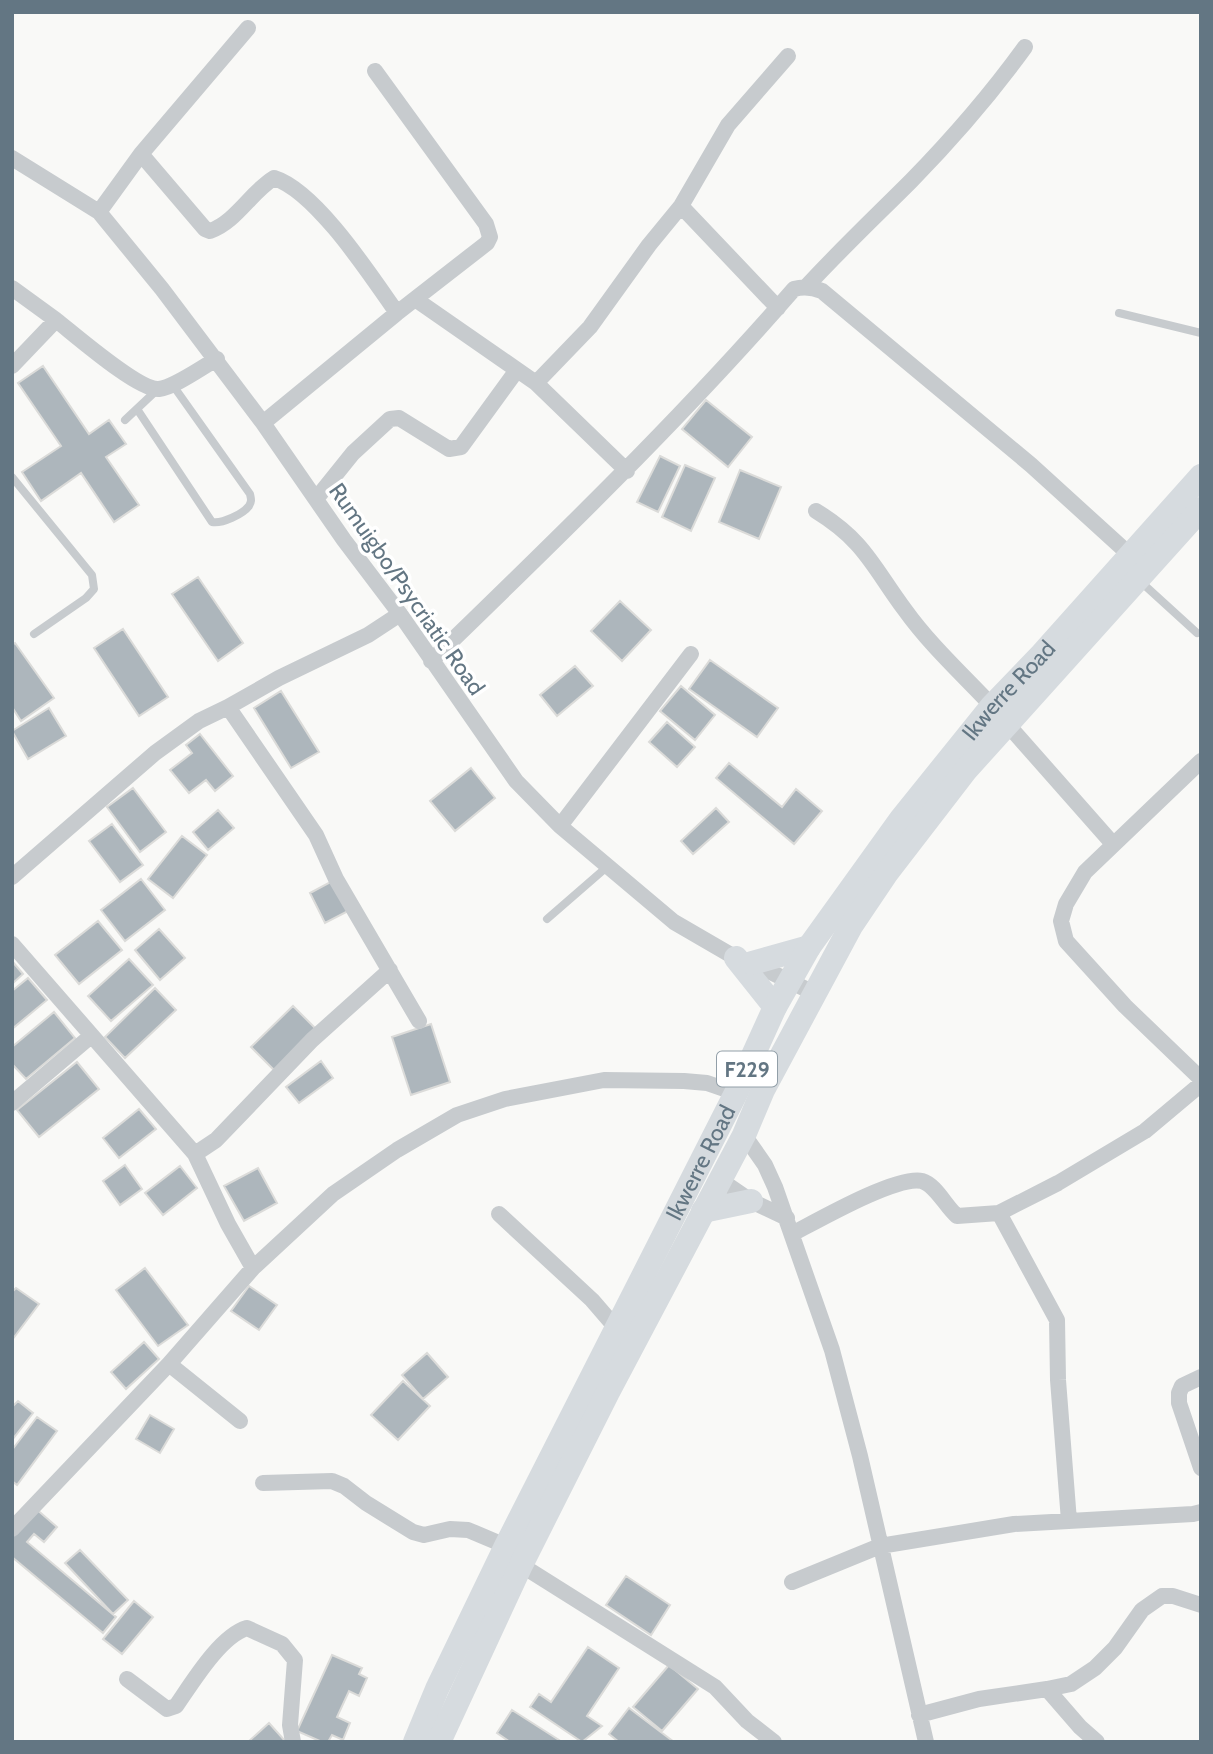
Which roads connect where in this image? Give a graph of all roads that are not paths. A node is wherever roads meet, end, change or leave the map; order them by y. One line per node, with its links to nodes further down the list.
1 (248, 28): 5 (street)
2 (1025, 47): 9 (street)
3 (788, 56): 7 (street)
4 (375, 71): 11 (street)
5 (141, 154): 8 (street); 13 (street)
6 (12, 158): 8 (street, Rumuigbo/Psycriatic Road)
7 (681, 206): 12 (street); 20 (street)
8 (99, 212): 17 (street, Rumuigbo/Psycriatic Road)
9 (806, 287): 12 (street); 31 (street)
10 (12, 288): 15 (street)
11 (415, 299): 13 (street); 19 (street)
12 (778, 307): 25 (street)
13 (397, 313): 24 (street)
14 (1119, 313): 16 (lane)
15 (56, 320): 18 (street); 21 (street)
16 (1201, 333)
17 (217, 359): 21 (street); 24 (street, Rumuigbo/Psycriatic Road)
18 (12, 366)
19 (517, 369): 20 (street); 28 (street)
20 (536, 383): 25 (street)
21 (165, 387): 22 (lane); 22 (lane)
22 (137, 409): 23 (lane)
23 (125, 420)
24 (262, 422): 28 (street, Rumuigbo/Psycriatic Road)
25 (627, 471): 36 (street)
26 (1201, 476): 31 (main road, Ikwerre Road / F229)
27 (12, 477): 34 (lane)
28 (316, 499): 32 (street, Rumuigbo/Psycriatic Road)
29 (1201, 509): 31 (main road, Ikwerre Road / F229)
30 (816, 511): 38 (street)
31 (1133, 566): 33 (lane); 38 (main road, Ikwerre Road / F229)
32 (400, 614): 36 (street, Rumuigbo/Psycriatic Road); 37 (street)
33 (1197, 633)
34 (34, 634)
35 (691, 654): 40 (street)
36 (431, 661): 40 (street, Rumuigbo/Psycriatic Road)
37 (228, 707): 43 (street); 48 (street)
38 (1000, 715): 41 (street); 46 (main road, Ikwerre Road / F229); 50 (main road, Ikwerre Road / F229)
39 (1199, 765): 41 (street)
40 (560, 826): 42 (street, Rumuigbo/Psycriatic Road)
41 (1113, 844): 54 (street)
42 (608, 866): 44 (lane); 47 (street, Rumuigbo/Psycriatic Road)
43 (12, 877)
44 (547, 919)
45 (12, 944): 53 (street)
46 (809, 947): 47 (main road); 49 (main road, Ikwerre Road / F229)
47 (744, 960): 49 (street, Rumuigbo/Psycriatic Road); 51 (main road)
48 (390, 970): 52 (street); 58 (street)
49 (791, 981): 50 (street, Rumuigbo/Psycriatic Road); 51 (main road, Ikwerre Road / F229)
50 (814, 993): 57 (main road, Ikwerre Road / F229)
51 (775, 1007): 55 (main road, Ikwerre Road / F229)
52 (419, 1021)
53 (91, 1036): 56 (street); 58 (street)
54 (1201, 1082): 63 (street)
55 (736, 1093): 65 (street); 66 (main road, Ikwerre Road / F229)
56 (12, 1103)
57 (744, 1135): 59 (main road, Ikwerre Road / F229); 64 (street)
58 (195, 1154): 65 (street)
59 (719, 1179): 60 (street); 61 (main road, Ikwerre Road / F229)
60 (751, 1201): 61 (main road); 64 (street)
61 (703, 1212): 76 (main road, Ikwerre Road / F229)
62 (499, 1213): 66 (street)
63 (999, 1213): 64 (street); 73 (street)
64 (789, 1226): 75 (street)
65 (253, 1268): 67 (street)
66 (617, 1329): 76 (main road, Ikwerre Road / F229)
67 (169, 1364): 69 (street); 74 (street)
68 (1201, 1377): 70 (street)
69 (240, 1421)
70 (1201, 1468)
71 (263, 1483): 76 (street)
72 (1201, 1512): 73 (street)
73 (1069, 1521): 75 (street)
74 (12, 1529)
75 (880, 1546): 77 (street); 81 (street)
76 (514, 1555): 83 (main road, Ikwerre Road / F229); 84 (main road, Ikwerre Road / F229); 85 (street)
77 (792, 1582)
78 (1201, 1605): 80 (street)
79 (127, 1679): 82 (street)
80 (1047, 1689): 81 (street); 87 (street)
81 (919, 1715): 86 (street)
82 (293, 1742)
83 (415, 1742)
84 (439, 1742)
85 (774, 1742)
86 (926, 1742)
87 (1097, 1742)

